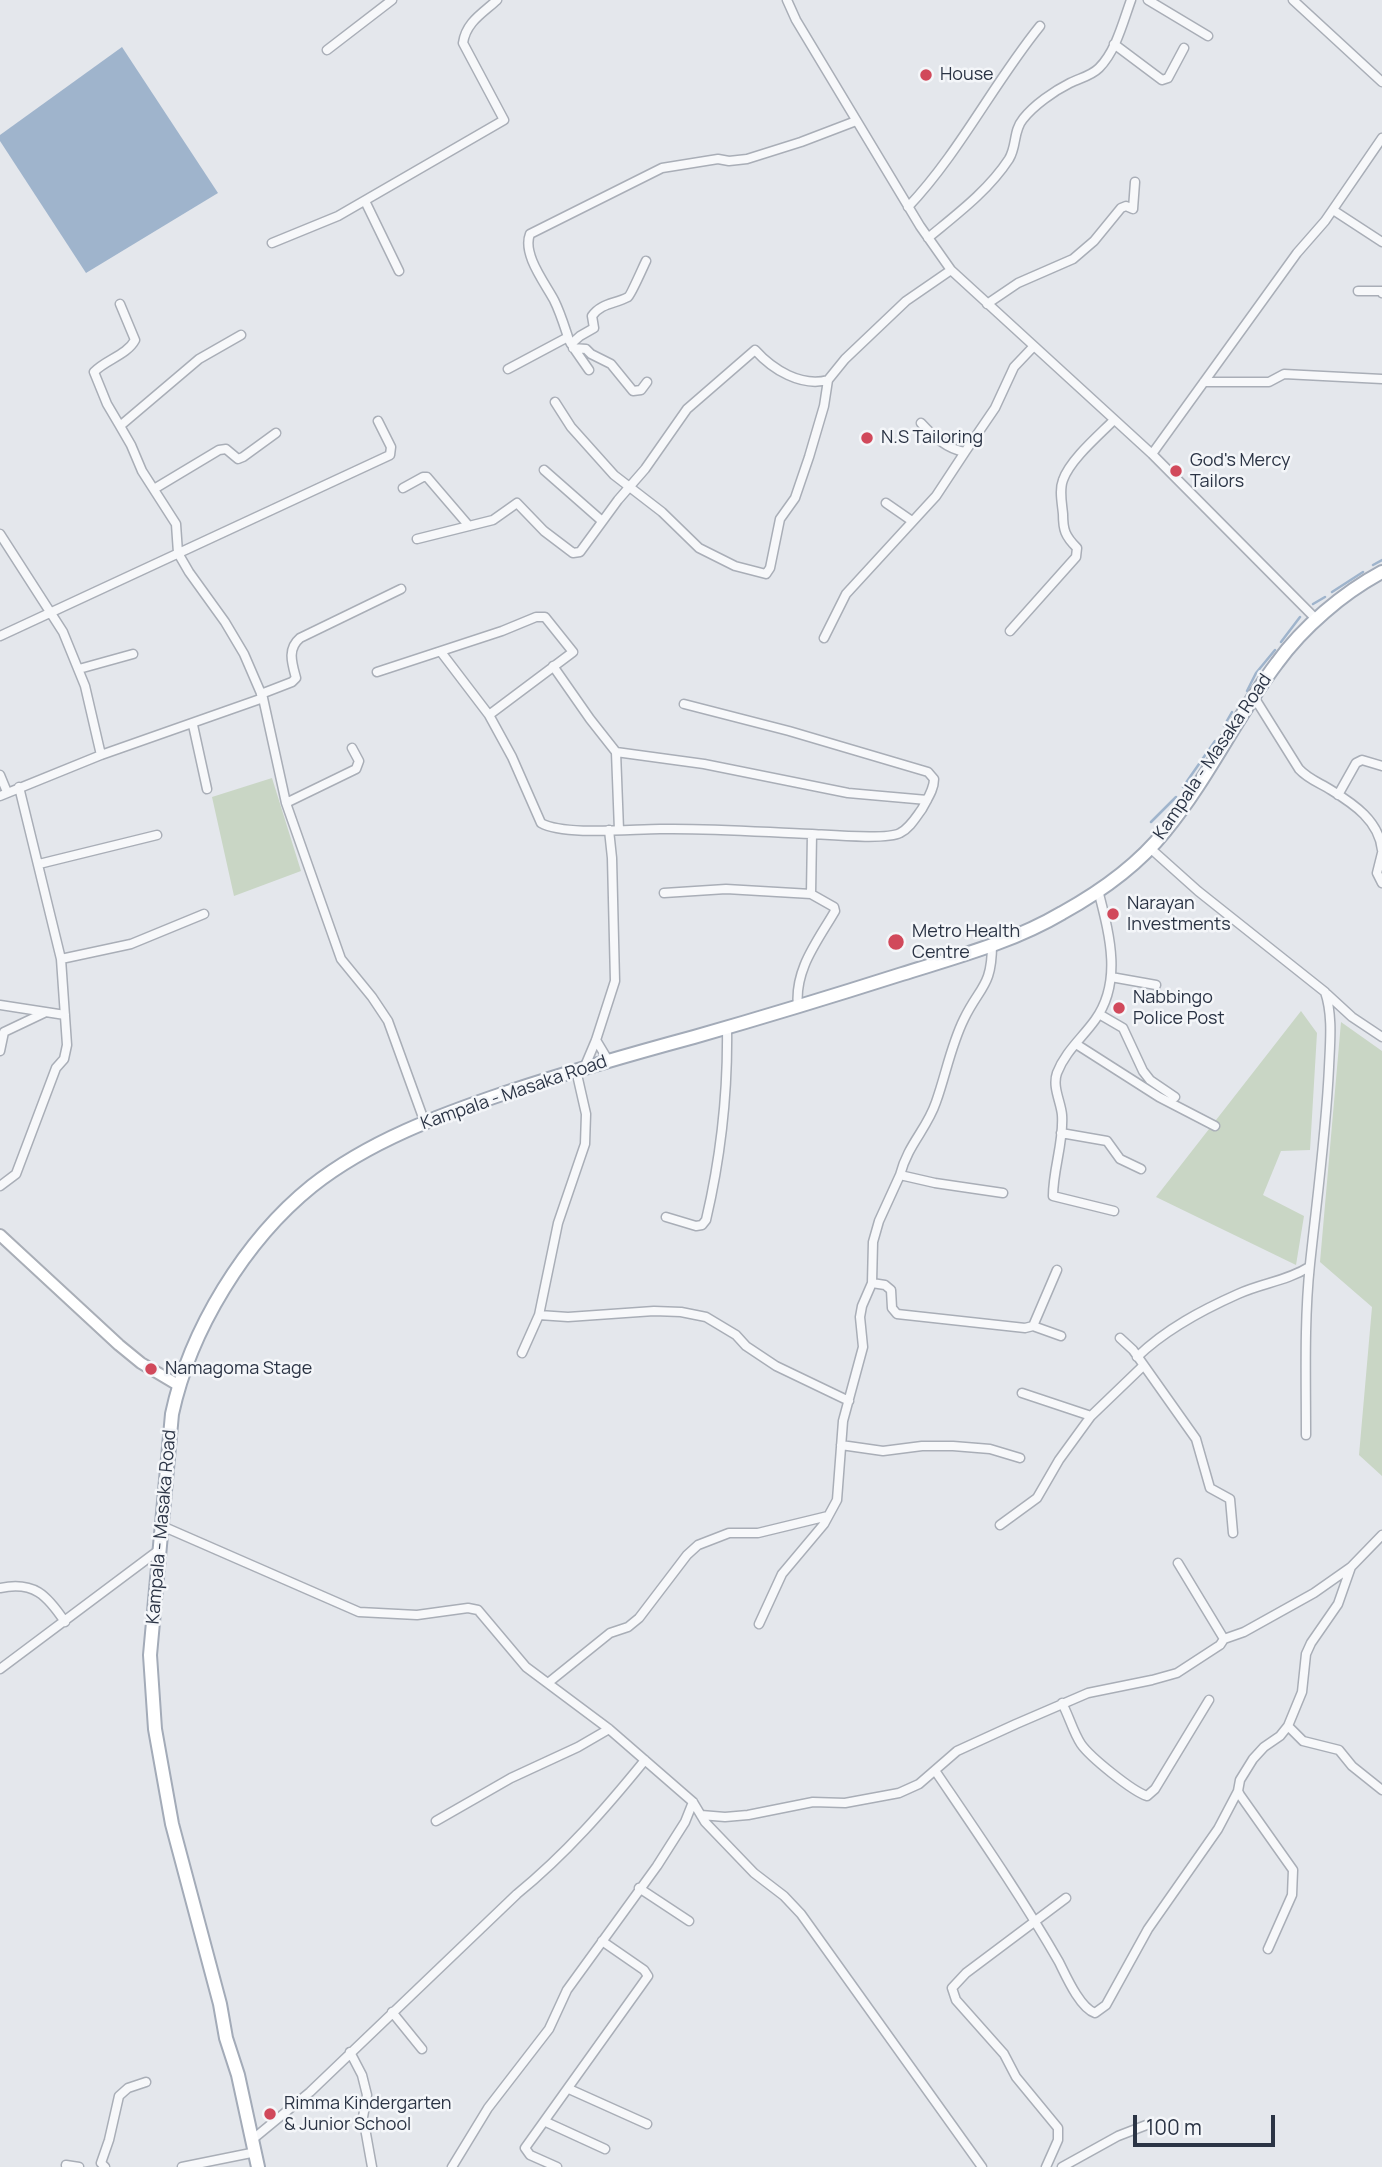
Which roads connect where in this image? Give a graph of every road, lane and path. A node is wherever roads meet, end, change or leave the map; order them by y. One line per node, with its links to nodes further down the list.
1 (392, 0): 11 (street)
2 (497, 0): 16 (street)
3 (787, 0): 13 (street)
4 (1131, 0): 9 (street)
5 (1148, 0): 8 (street)
6 (1293, 0): 12 (street)
7 (1040, 26): 17 (street)
8 (1208, 36)
9 (1114, 44): 10 (street); 19 (street)
10 (1184, 48)
11 (327, 50)
12 (1382, 82)
13 (856, 121): 17 (street); 30 (street)
14 (1382, 138): 18 (street)
15 (1135, 182): 28 (street)
16 (365, 201): 21 (street); 24 (street)
17 (908, 207): 19 (street)
18 (1333, 210): 20 (street); 37 (street)
19 (928, 238): 23 (street)
20 (1382, 242)
21 (272, 243)
22 (646, 261): 30 (street)
23 (951, 270): 28 (street); 35 (street)
24 (399, 271)
25 (1358, 290): 26 (street)
26 (1382, 293)
27 (120, 304): 42 (street)
28 (987, 304): 31 (street)
29 (242, 335): 42 (street)
30 (571, 343): 32 (street); 33 (street); 36 (street)
31 (1033, 347): 40 (street); 44 (street)
32 (508, 369)
33 (589, 370)
34 (1382, 379): 37 (street)
35 (828, 380): 47 (street); 47 (street)
36 (647, 382)
37 (1204, 382): 45 (street)
38 (555, 402): 47 (street)
39 (378, 421): 56 (street)
40 (1113, 421): 45 (street); 61 (street)
41 (921, 423): 44 (street)
42 (120, 426): 49 (street)
43 (276, 433): 49 (street)
44 (965, 452): 52 (street)
45 (1152, 454): 60 (street)
46 (544, 470): 51 (street)
47 (631, 487): 51 (street)
48 (403, 488): 53 (street)
49 (154, 489): 56 (street)
50 (886, 503): 52 (street)
51 (602, 521): 53 (street)
52 (912, 521): 63 (street)
53 (469, 526): 55 (street)
54 (0, 534): 59 (street)
55 (417, 539)
56 (178, 553): 59 (street); 69 (street)
57 (1382, 572): 60 (main road, Kampala - Masaka Road)
58 (401, 589): 69 (street)
59 (51, 613): 62 (street); 67 (street)
60 (1317, 620): 70 (main road, Kampala - Masaka Road)
61 (1010, 631)
62 (0, 636)
63 (824, 638)
64 (441, 652): 66 (street); 68 (street); 72 (street)
65 (133, 654): 67 (street)
66 (553, 666): 72 (street); 75 (street)
67 (79, 669): 76 (street)
68 (377, 672)
69 (262, 696): 73 (street); 84 (street)
70 (1254, 697): 82 (street); 91 (main road, Kampala - Masaka Road)
71 (684, 704): 83 (street)
72 (489, 715): 87 (street)
73 (193, 724): 76 (street); 80 (street)
74 (352, 748): 84 (street)
75 (616, 752): 83 (street); 88 (street)
76 (101, 755): 79 (street)
77 (1382, 766): 82 (street)
78 (0, 775): 81 (street)
79 (19, 787): 81 (street); 93 (street)
80 (207, 789)
81 (4, 794)
82 (1338, 795): 86 (street)
83 (927, 800): 89 (street)
84 (286, 803): 117 (street)
85 (1382, 820): 86 (street)
86 (1372, 821): 92 (street)
87 (609, 830): 88 (street); 111 (street)
88 (619, 830): 89 (street)
89 (813, 834): 97 (street)
90 (157, 835): 93 (street)
91 (1150, 848): 95 (main road, Kampala - Masaka Road); 103 (street)
92 (1382, 851): 94 (street)
93 (38, 864): 100 (street)
94 (1382, 883)
95 (1098, 890): 99 (main road, Kampala - Masaka Road); 101 (street)
96 (664, 893): 97 (street)
97 (811, 894): 105 (street)
98 (204, 914): 100 (street)
99 (992, 944): 105 (main road, Kampala - Masaka Road); 121 (street)
100 (61, 959): 108 (street)
101 (1111, 977): 102 (street); 107 (street)
102 (1157, 985)
103 (1325, 992): 110 (street); 127 (street)
104 (0, 1005): 106 (street)
105 (798, 1007): 109 (main road, Kampala - Masaka Road)
106 (46, 1012): 108 (street); 113 (street)
107 (1099, 1014): 112 (street); 116 (street)
108 (65, 1015): 122 (street)
109 (727, 1028): 114 (main road, Kampala - Masaka Road); 125 (street)
110 (1382, 1037)
111 (596, 1040): 114 (street); 115 (street)
112 (1076, 1044): 118 (street); 119 (street)
113 (0, 1051)
114 (608, 1060): 115 (main road, Kampala - Masaka Road)
115 (580, 1068): 117 (main road, Kampala - Masaka Road); 130 (street)
116 (1175, 1097)
117 (425, 1123): 137 (main road, Kampala - Masaka Road)
118 (1214, 1126)
119 (1061, 1133): 120 (street); 124 (street)
120 (1141, 1169)
121 (900, 1175): 123 (street); 129 (street)
122 (0, 1186)
123 (1003, 1193)
124 (1114, 1211)
125 (666, 1217)
126 (0, 1235): 137 (main road)
127 (1309, 1267): 135 (street); 141 (street)
128 (1057, 1270): 131 (street)
129 (872, 1283): 131 (street); 139 (street)
130 (539, 1315): 134 (street); 139 (street)
131 (1034, 1326): 132 (street)
132 (1061, 1336)
133 (1120, 1338): 135 (street)
134 (522, 1353)
135 (1137, 1357): 136 (street)
136 (1143, 1366): 140 (street); 147 (street)
137 (178, 1385): 146 (main road, Kampala - Masaka Road)
138 (1022, 1394): 140 (street)
139 (849, 1401): 142 (street)
140 (1091, 1416): 145 (street)
141 (1306, 1435)
142 (841, 1445): 143 (street); 144 (street)
143 (1020, 1458)
144 (828, 1516): 154 (street); 157 (street)
145 (1000, 1525)
146 (162, 1526): 149 (main road, Kampala - Masaka Road); 157 (street)
147 (1233, 1533)
148 (1382, 1535): 151 (street)
149 (159, 1550): 153 (street); 183 (main road, Kampala - Masaka Road)
150 (1178, 1563): 155 (street)
151 (1351, 1567): 155 (street); 160 (street)
152 (0, 1588): 153 (street)
153 (65, 1622): 156 (street)
154 (759, 1623)
155 (1224, 1639): 159 (street)
156 (0, 1669)
157 (548, 1683): 161 (street)
158 (1209, 1700): 159 (street)
159 (1062, 1703): 163 (street)
160 (1288, 1727): 164 (street); 165 (street)
161 (609, 1729): 162 (street); 168 (street)
162 (645, 1760): 166 (street); 175 (street)
163 (936, 1772): 167 (street); 172 (street)
164 (1382, 1790)
165 (1238, 1791): 172 (street); 174 (street)
166 (693, 1802): 167 (street); 169 (street)
167 (701, 1815): 193 (street)
168 (436, 1821)
169 (639, 1888): 171 (street); 173 (street)
170 (1066, 1898): 172 (street)
171 (690, 1921)
172 (1035, 1922): 194 (street)
173 (602, 1941): 179 (street); 191 (street)
174 (1268, 1949)
175 (392, 2012): 176 (street); 177 (street)
176 (422, 2049)
177 (350, 2052): 183 (street); 190 (street)
178 (146, 2082): 186 (street)
179 (569, 2089): 180 (street); 181 (street)
180 (546, 2122): 184 (street); 192 (street)
181 (646, 2124)
182 (1149, 2124): 195 (street)
183 (254, 2146): 188 (street); 189 (main road, Kampala - Masaka Road)
184 (605, 2149)
185 (66, 2165): 187 (street)
186 (100, 2166)
187 (79, 2167)
188 (182, 2167)
189 (258, 2167)
190 (372, 2167)
191 (452, 2167)
192 (557, 2167)
193 (982, 2167)
194 (1046, 2167)
195 (1062, 2167)

